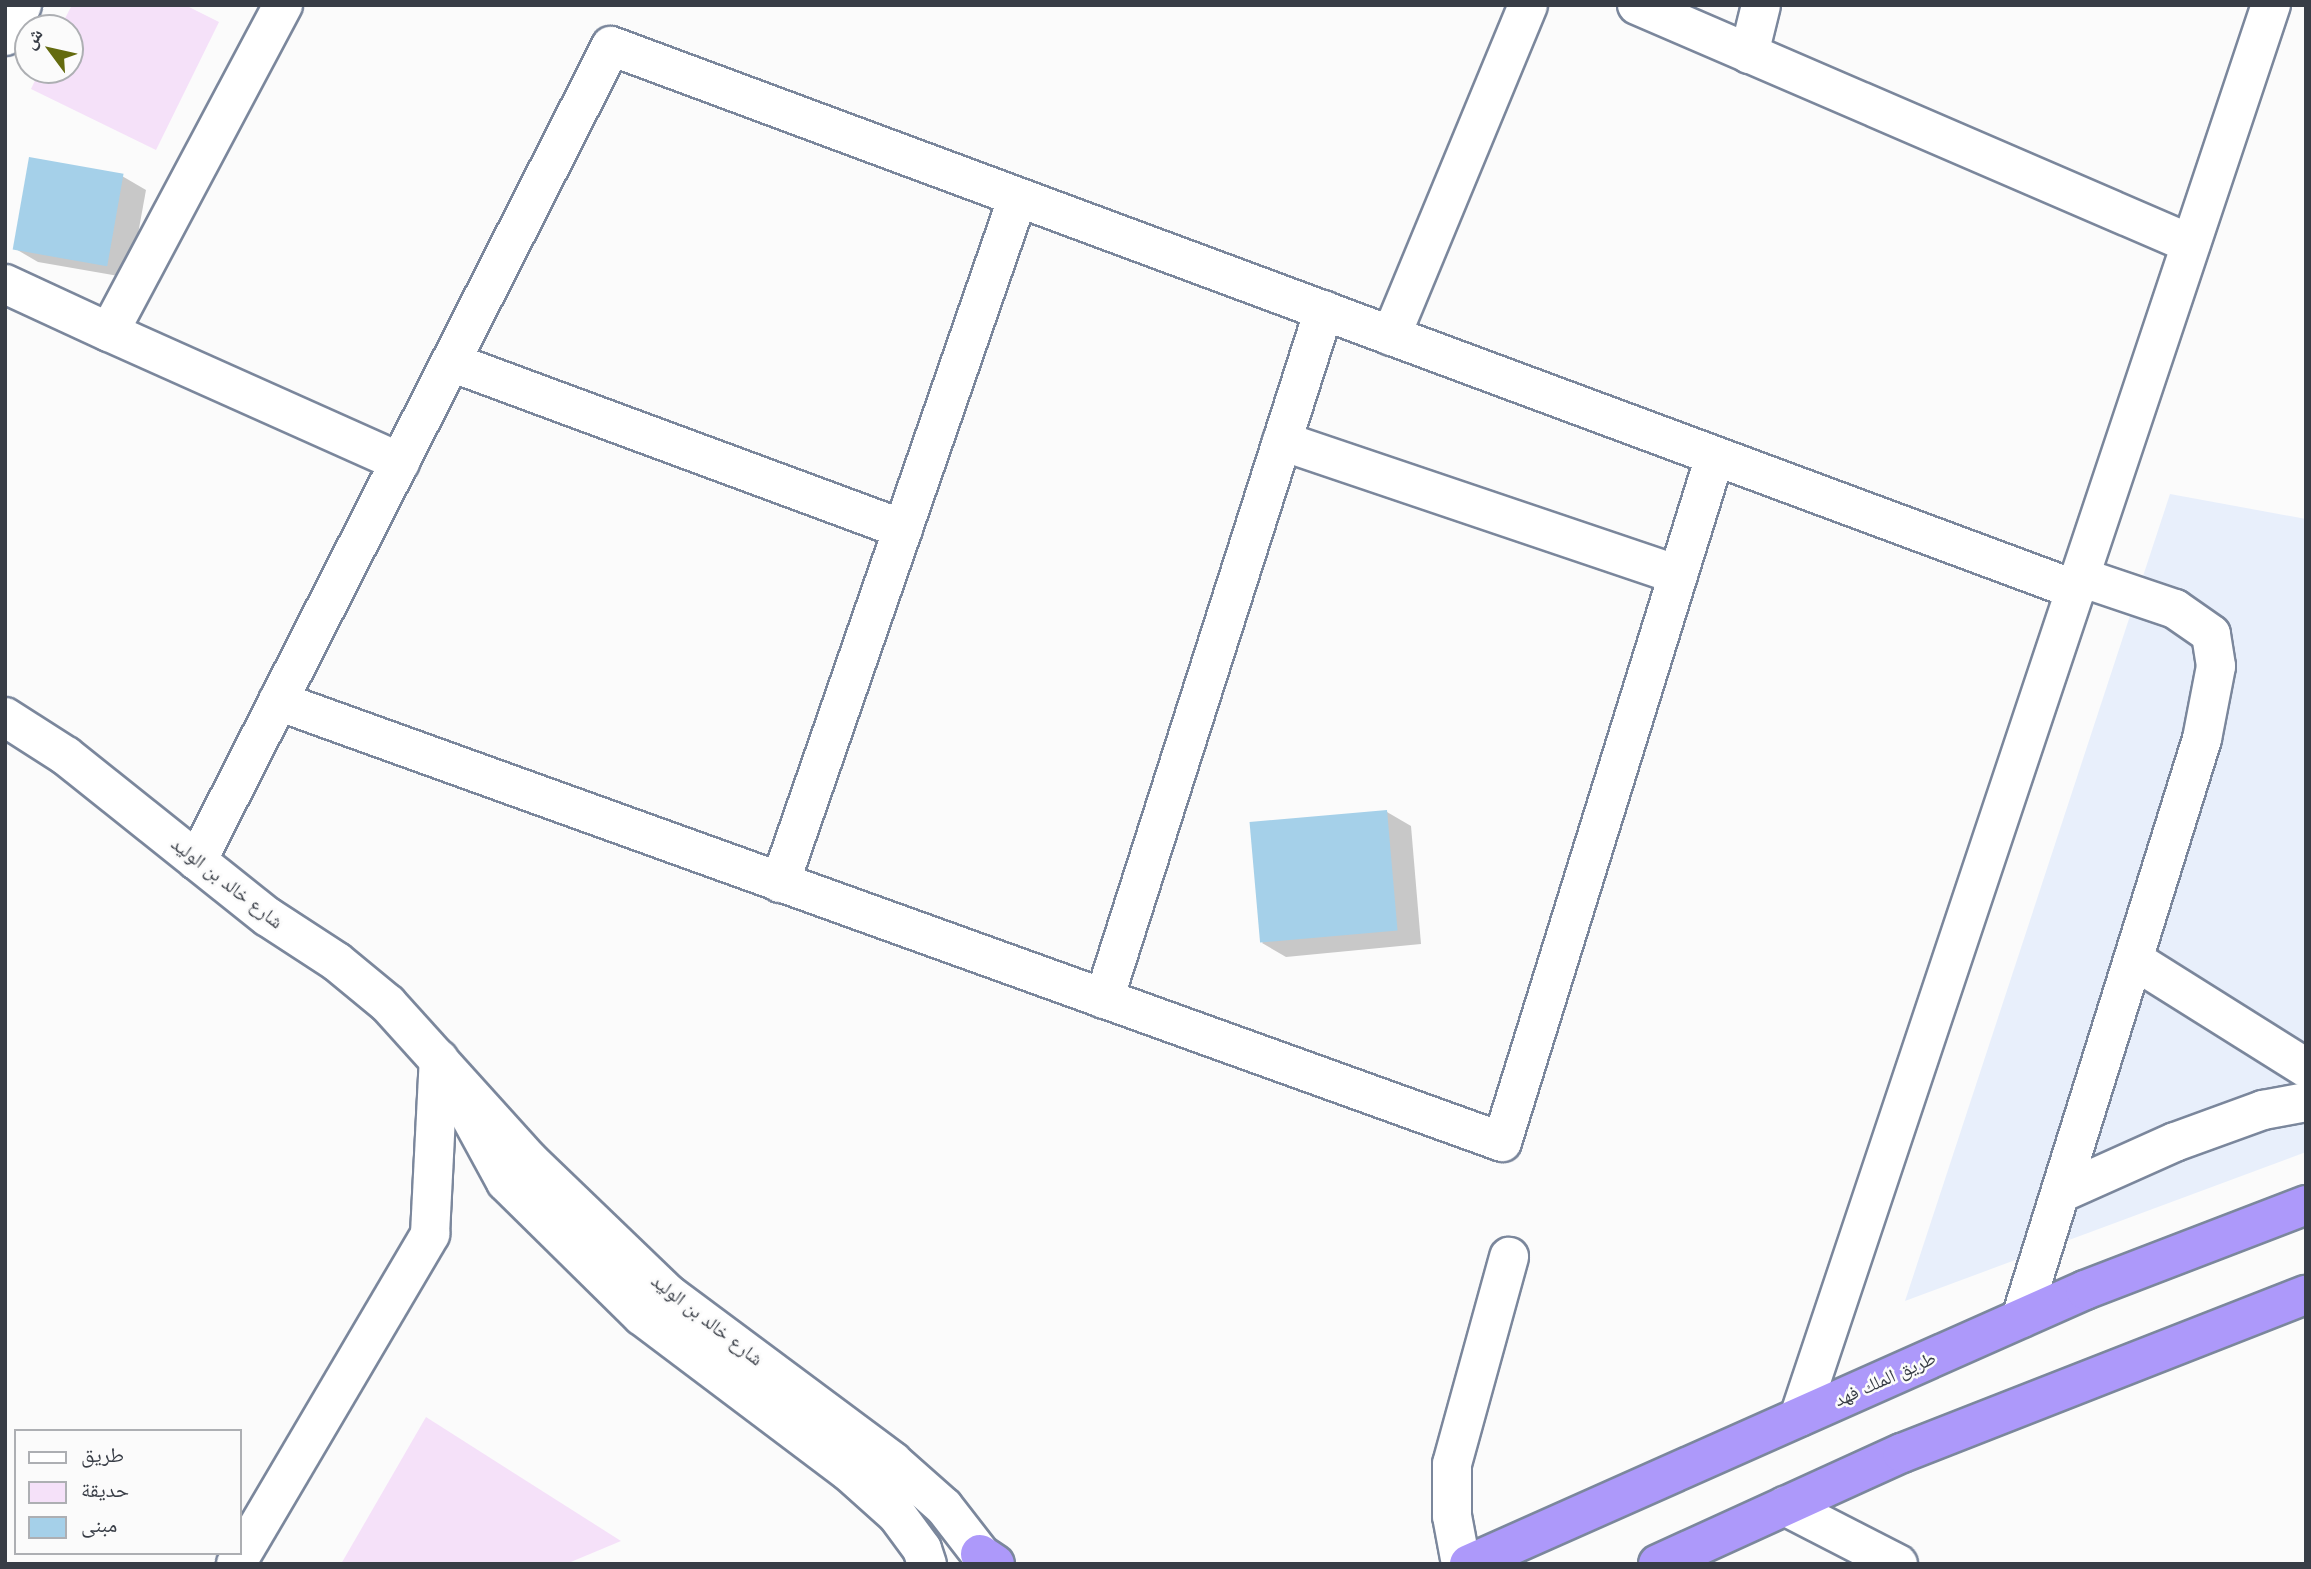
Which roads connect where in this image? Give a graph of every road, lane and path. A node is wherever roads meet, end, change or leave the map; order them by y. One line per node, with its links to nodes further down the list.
1 (22, 5): 7 (street)
2 (283, 5): 13 (street)
3 (1528, 5): 14 (street)
4 (1637, 5): 8 (street)
5 (1761, 5): 8 (street)
6 (2271, 5): 10 (street)
7 (5, 36)
8 (1749, 54): 10 (street)
9 (1018, 197): 12 (street); 15 (street); 19 (street)
10 (2191, 244): 21 (street)
11 (5, 284): 13 (street)
12 (1324, 310): 14 (street); 16 (street)
13 (109, 332): 18 (street)
14 (1391, 336): 17 (street)
15 (450, 362): 18 (street); 19 (street)
16 (1282, 441): 20 (street); 27 (street)
17 (1715, 456): 20 (street); 21 (street)
18 (400, 463): 22 (street)
19 (903, 529): 25 (street)
20 (1678, 575): 27 (street)
21 (2078, 584): 26 (street); 36 (street)
22 (278, 701): 24 (street); 25 (street)
23 (5, 717): 24 (street, شارع خالد بن الوليد)
24 (197, 861): 28 (street, شارع خالد بن الوليد)
25 (780, 883): 27 (street)
26 (2134, 960): 29 (street); 31 (street)
27 (1104, 999)
28 (439, 1059): 38 (street); 39 (street, شارع خالد بن الوليد); 40 (street, شارع خالد بن الوليد)
29 (2306, 1068)
30 (2306, 1102): 31 (street)
31 (2061, 1193): 35 (street)
32 (2306, 1206): 35 (highway, طريق الملك فهد)
33 (1509, 1257): 41 (street)
34 (2306, 1295): 37 (highway)
35 (2021, 1318): 36 (highway, طريق الملك فهد)
36 (1799, 1417): 42 (highway, طريق الملك فهد)
37 (1785, 1506): 43 (highway); 44 (street)
38 (242, 1554)
39 (913, 1559)
40 (988, 1560)
41 (1461, 1564)
42 (1469, 1564)
43 (1658, 1564)
44 (1898, 1564)

